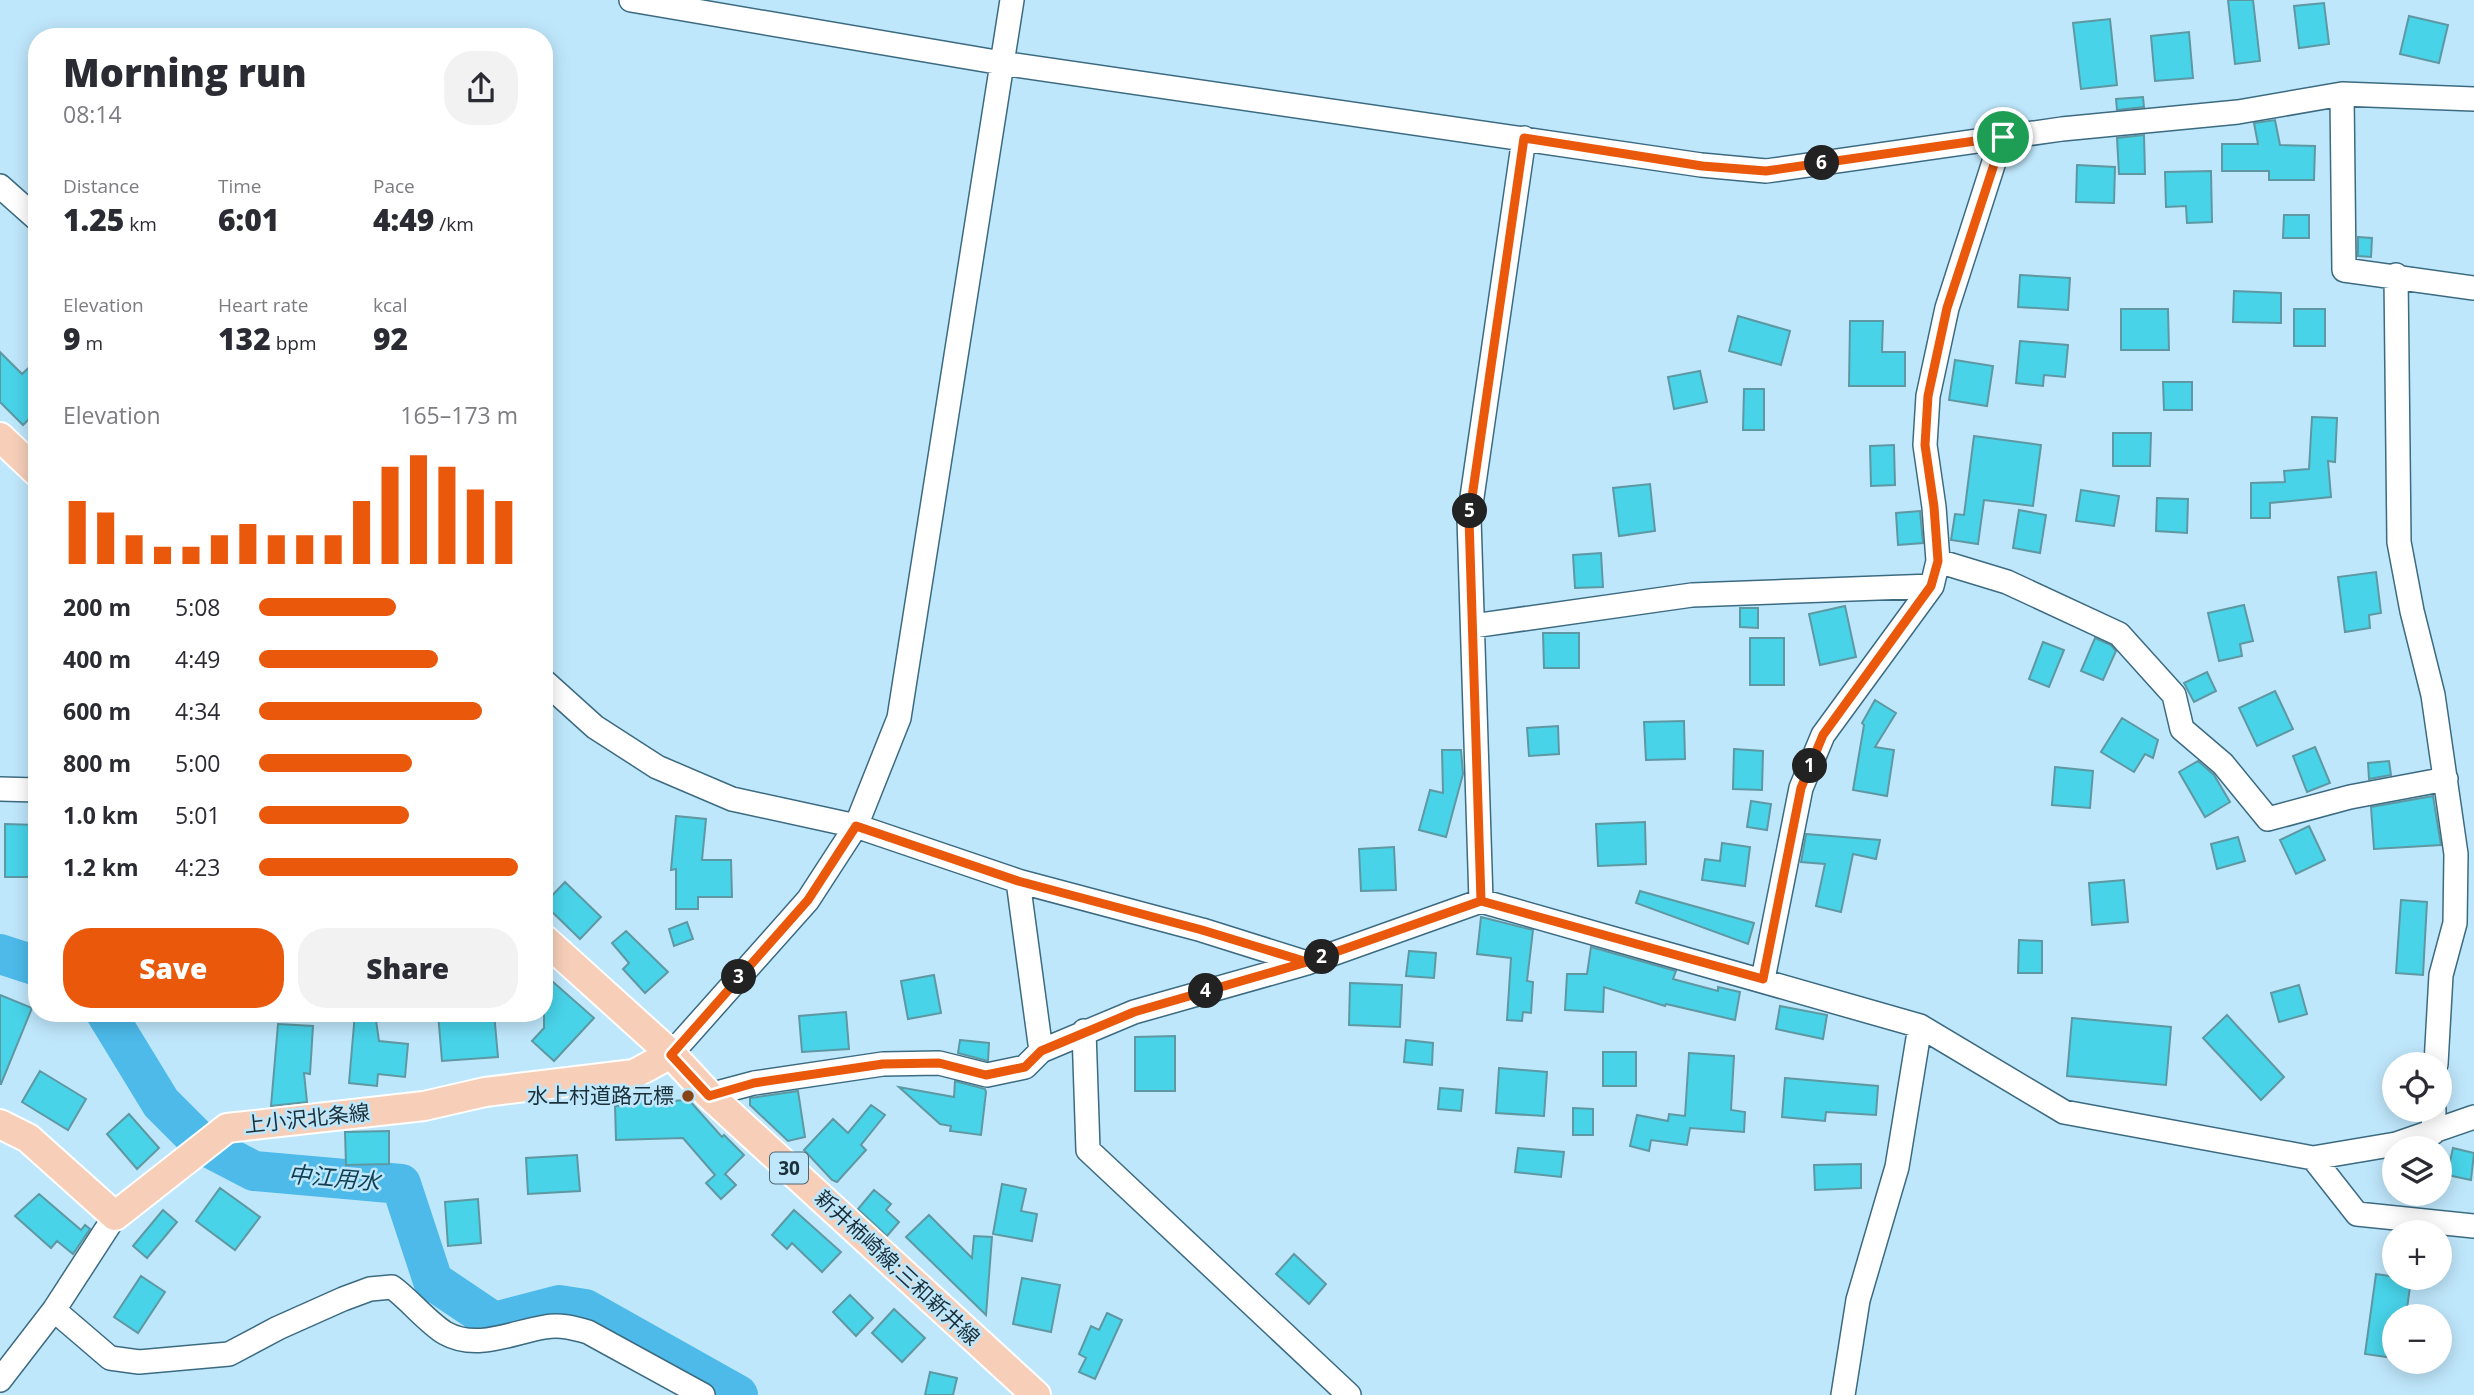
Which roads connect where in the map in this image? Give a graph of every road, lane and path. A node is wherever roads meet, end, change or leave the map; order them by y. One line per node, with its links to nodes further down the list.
1 (631, 0): 3 (street)
2 (1012, 0): 3 (street)
3 (1002, 63): 7 (street); 21 (street)
4 (2342, 94): 5 (street); 6 (street); 10 (street)
5 (2474, 99)
6 (2003, 137): 7 (street); 14 (street)
7 (1524, 138): 16 (street)
8 (0, 186): 9 (street)
9 (28, 211)
10 (2396, 275): 11 (street); 18 (street)
11 (2474, 288)
12 (0, 437): 13 (main road)
13 (28, 463)
14 (1938, 561): 15 (street); 18 (street)
15 (1931, 586): 16 (street); 26 (street)
16 (1473, 626): 23 (street)
17 (553, 689): 21 (street)
18 (2446, 779): 30 (street)
19 (0, 789): 20 (street)
20 (28, 790)
21 (856, 826): 22 (street); 31 (street)
22 (1018, 881): 25 (street); 29 (street)
23 (1481, 901): 25 (street); 26 (street)
24 (553, 947): 31 (main road, 新井柿崎線;三和新井線 / 30)
25 (1307, 962): 28 (street)
26 (1763, 979): 27 (street)
27 (1920, 1026): 37 (street); 45 (street)
28 (1084, 1031): 29 (street); 44 (street)
29 (1041, 1051): 32 (street)
30 (2437, 1052)
31 (671, 1055): 32 (main road, 新井柿崎線;三和新井線 / 30); 38 (main road, 上小沢北条線)
32 (709, 1096): 43 (main road, 新井柿崎線;三和新井線 / 30)
33 (2474, 1117): 36 (street)
34 (2433, 1122): 36 (street)
35 (0, 1124): 38 (main road)
36 (2433, 1133): 37 (street)
37 (2314, 1158): 39 (street)
38 (115, 1216): 40 (street)
39 (2474, 1226)
40 (54, 1310): 41 (street); 42 (street)
41 (0, 1380)
42 (703, 1395)
43 (1036, 1395)
44 (1349, 1395)
45 (1843, 1395)

